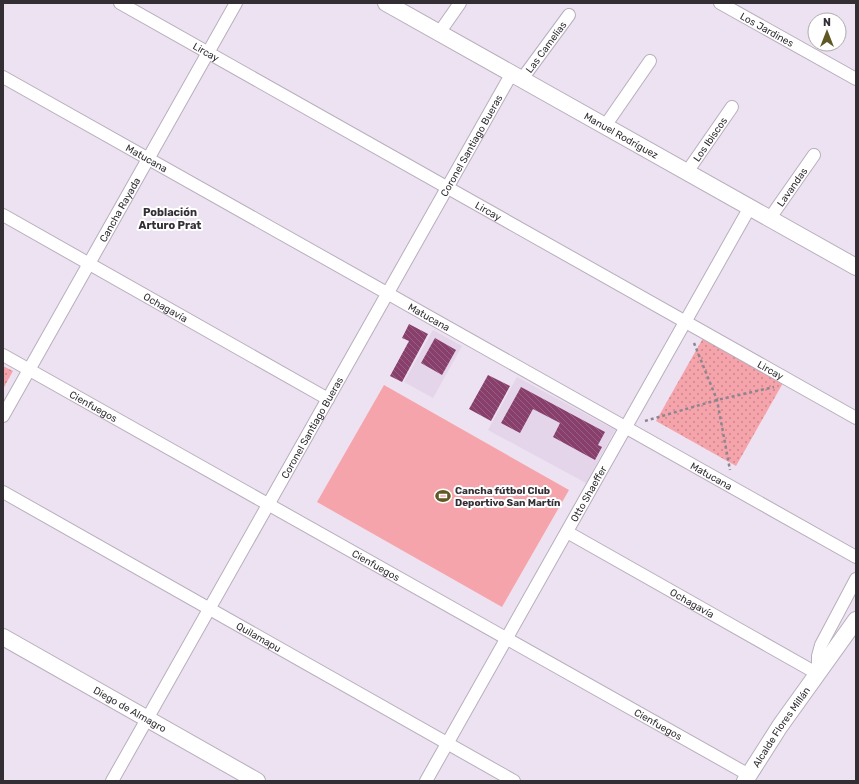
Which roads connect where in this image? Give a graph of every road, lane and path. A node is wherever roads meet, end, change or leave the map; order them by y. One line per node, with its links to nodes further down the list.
1 (120, 3): 8 (street, Lircay)
2 (236, 3): 8 (street, Cancha Rayada)
3 (386, 3): 7 (street, Manuel Rodríguez)
4 (460, 3): 7 (street)
5 (720, 3): 12 (street, Los Jardines)
6 (569, 15): 10 (street, Las Camelias)
7 (439, 32): 10 (street, Manuel Rodríguez)
8 (208, 53): 16 (street, Cancha Rayada); 18 (street, Lircay)
9 (650, 60): 14 (street)
10 (517, 76): 14 (street, Manuel Rodríguez); 18 (street, Coronel Santiago Bueras)
11 (3, 77): 16 (street, Matucana)
12 (856, 79)
13 (732, 108): 17 (street, Los Ibiscos)
14 (605, 126): 17 (street, Manuel Rodríguez)
15 (814, 155): 21 (street, Lavandas)
16 (148, 159): 23 (street, Cancha Rayada); 24 (street, Matucana)
17 (687, 172): 19 (street, Manuel Rodríguez)
18 (447, 188): 24 (street, Coronel Santiago Bueras); 25 (street, Lircay)
19 (750, 207): 21 (street, Manuel Rodríguez); 25 (street, Otto Shaeffer)
20 (3, 215): 23 (street, Ochagavía)
21 (770, 218): 22 (street, Manuel Rodríguez)
22 (855, 263)
23 (89, 264): 27 (street, Cancha Rayada); 29 (street, Ochagavía)
24 (388, 293): 29 (street, Coronel Santiago Bueras); 33 (street, Matucana)
25 (685, 322): 28 (street, Lircay); 30 (path); 33 (street, Otto Shaeffer)
26 (3, 355): 27 (street, Cienfuegos)
27 (29, 370): 31 (street, Cancha Rayada); 36 (street, Cienfuegos)
28 (792, 382): 30 (path); 32 (street, Lircay)
29 (328, 399): 36 (street, Coronel Santiago Bueras)
30 (717, 400): 33 (path); 34 (path)
31 (3, 416)
32 (856, 418)
33 (626, 427): 34 (street, Matucana); 37 (street, Otto Shaeffer)
34 (733, 488): 38 (street, Matucana)
35 (3, 492): 40 (street, Quilamapu)
36 (268, 504): 40 (street, Coronel Santiago Bueras); 43 (street, Cienfuegos)
37 (567, 532): 43 (street, Otto Shaeffer); 44 (street, Ochagavía)
38 (856, 557)
39 (856, 579): 44 (street)
40 (209, 608): 45 (street, Coronel Santiago Bueras); 46 (street, Quilamapu)
41 (856, 620): 44 (street, Alcalde Flores Millán)
42 (3, 637): 45 (street, Diego de Almagro)
43 (507, 638): 46 (street, Otto Shaeffer); 47 (street, Cienfuegos)
44 (818, 674): 47 (street, Alcalde Flores Millán)
45 (147, 719): 48 (street, Coronel Santiago Bueras); 49 (street, Diego de Almagro)
46 (448, 743): 50 (street, Otto Shaeffer); 51 (street, Quilamapu)
47 (747, 778)
48 (112, 781)
49 (257, 781)
50 (426, 781)
51 (514, 781)

